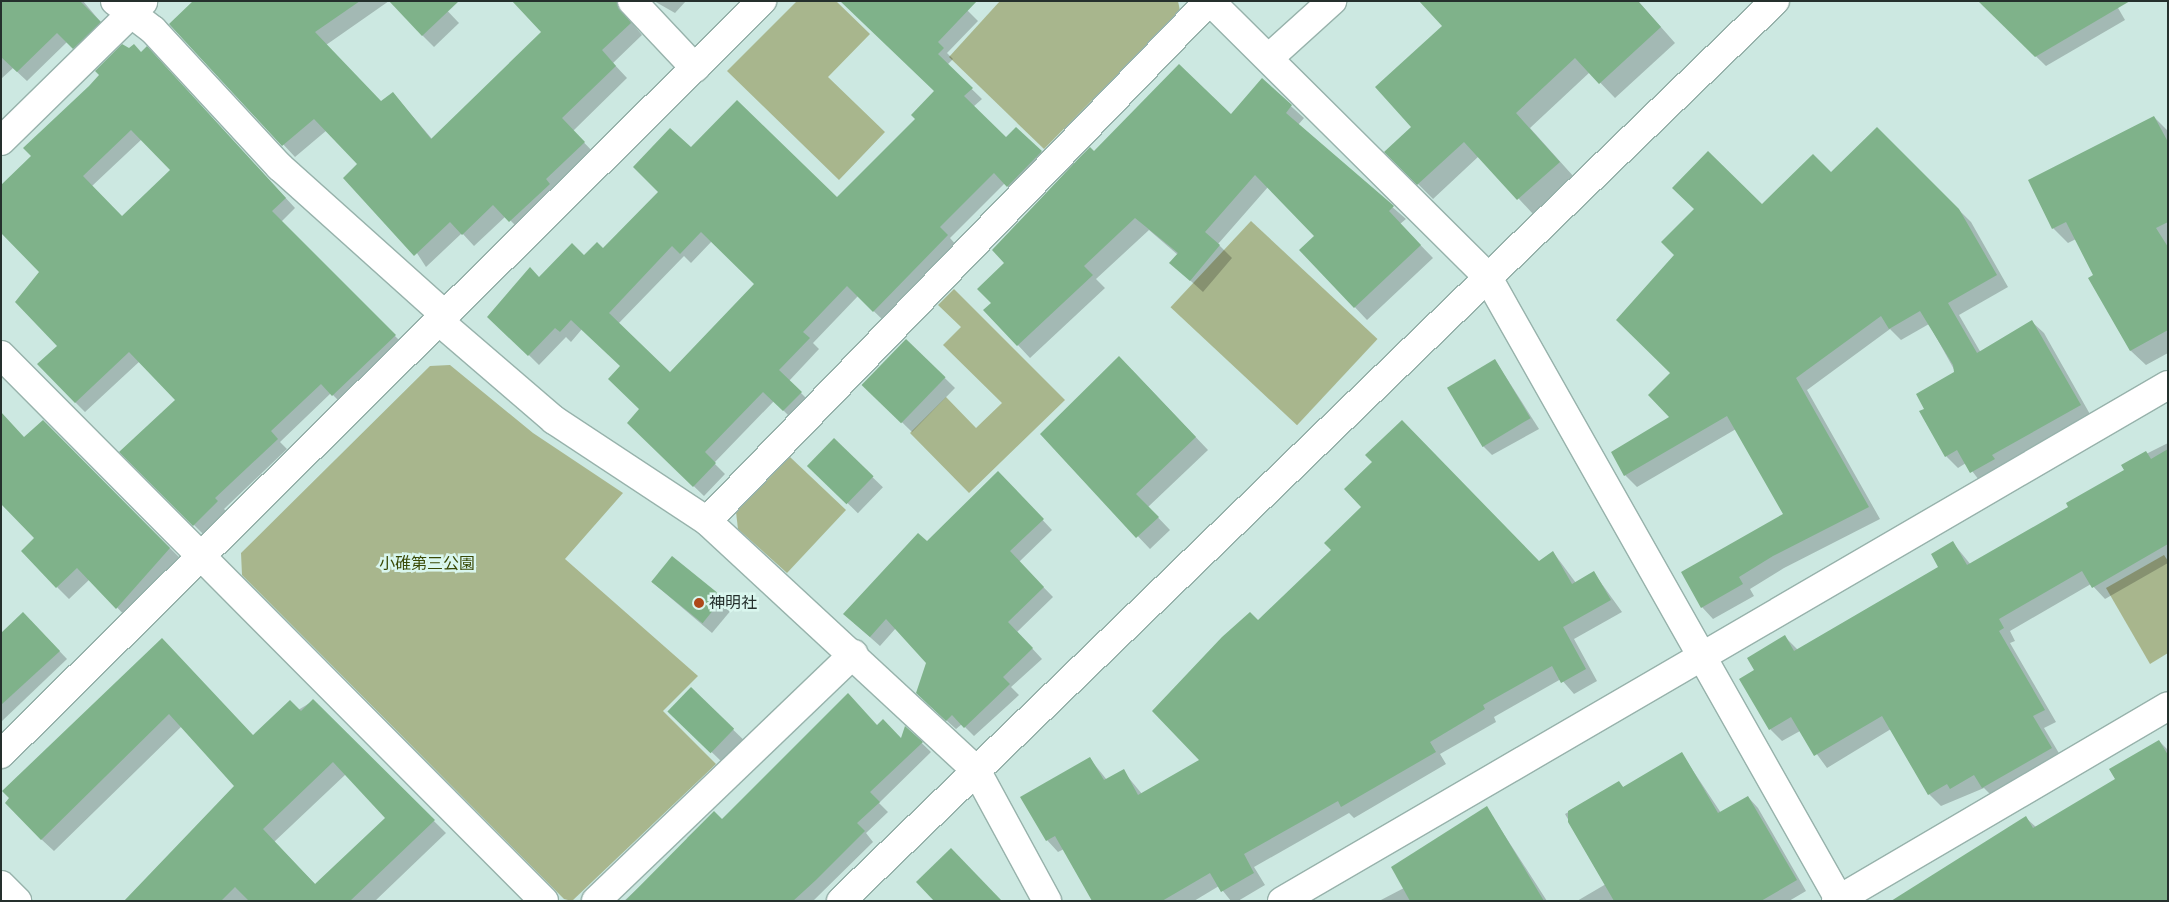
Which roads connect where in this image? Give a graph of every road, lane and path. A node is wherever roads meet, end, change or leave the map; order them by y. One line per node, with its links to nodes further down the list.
1 (632, 1): 8 (street)
2 (762, 1): 8 (street)
3 (1209, 1): 7 (street); 14 (street)
4 (1332, 1): 7 (street)
5 (1775, 1): 10 (street)
6 (129, 6): 9 (street); 11 (street)
7 (1270, 57): 10 (street)
8 (695, 68): 11 (street)
9 (1, 141)
10 (1487, 276): 17 (street); 20 (street)
11 (443, 319): 14 (street); 15 (street)
12 (1, 355): 15 (street)
13 (2168, 385): 17 (street)
14 (707, 521): 16 (street)
15 (201, 554): 19 (street); 24 (street)
16 (854, 654): 20 (street); 25 (street)
17 (1702, 656): 22 (street); 28 (street)
18 (2168, 706): 22 (street)
19 (1, 754)
20 (976, 770): 26 (street); 27 (street)
21 (1, 885): 23 (street)
22 (1838, 900)
23 (17, 901)
24 (544, 901)
25 (596, 901)
26 (841, 901)
27 (1047, 901)
28 (1282, 901)

